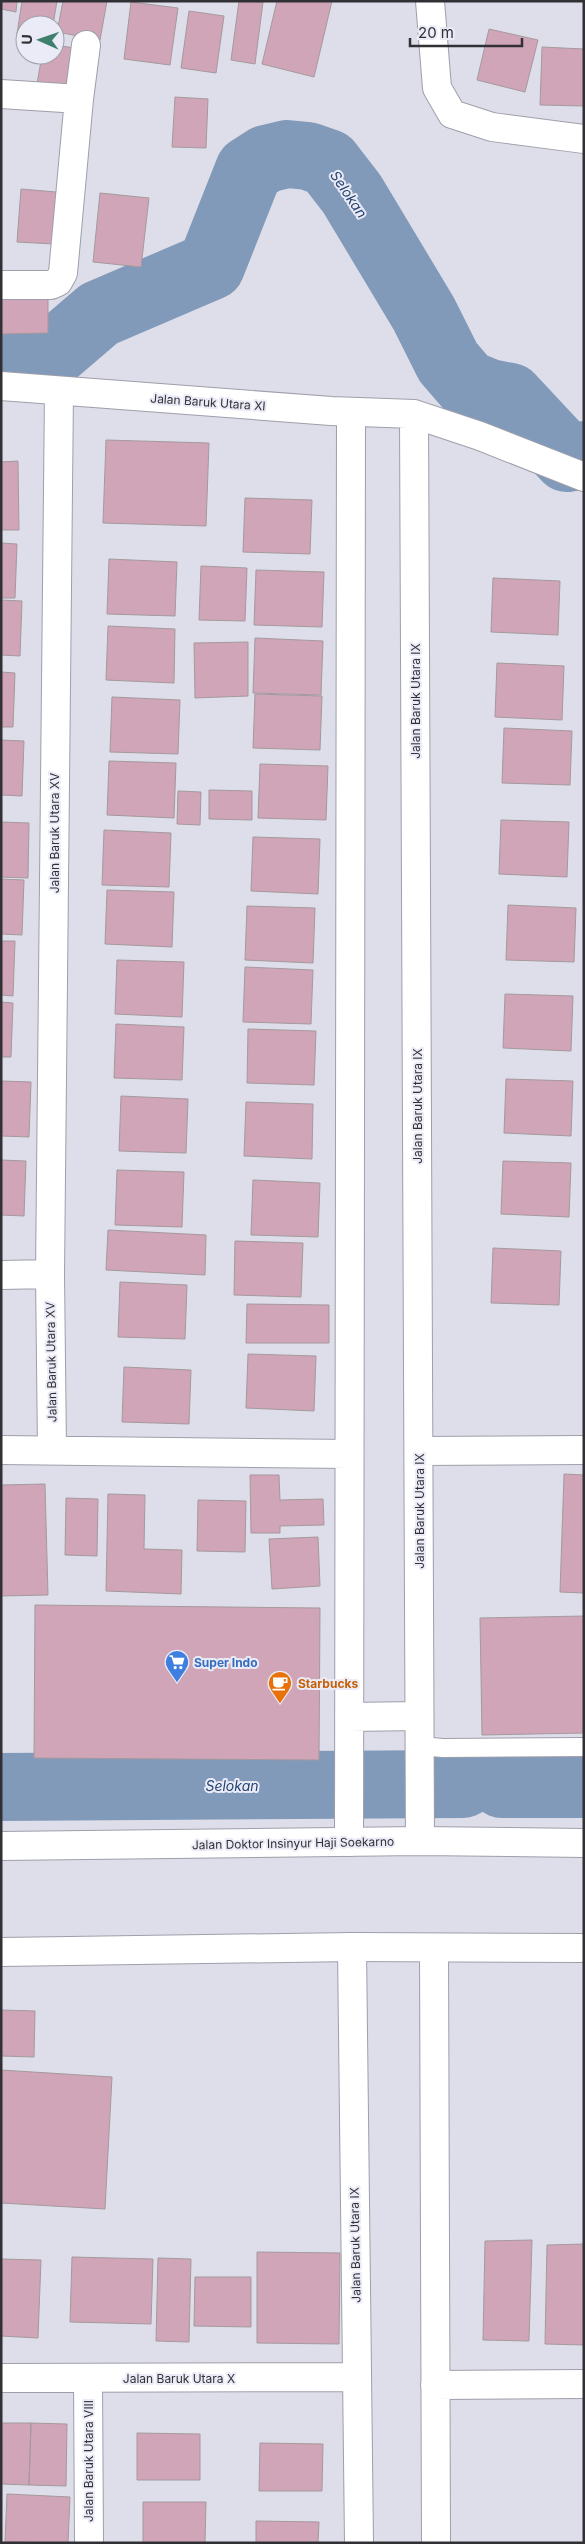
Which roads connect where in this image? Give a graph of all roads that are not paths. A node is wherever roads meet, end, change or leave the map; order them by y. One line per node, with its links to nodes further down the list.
1 (430, 1): 5 (street)
2 (86, 45): 4 (street)
3 (1, 94): 4 (street)
4 (79, 99): 6 (street)
5 (584, 139)
6 (1, 285)
7 (1, 386): 8 (street, Jalan Baruk Utara XI)
8 (59, 391): 9 (street, Jalan Baruk Utara XI); 12 (street, Jalan Baruk Utara XV)
9 (351, 412): 10 (street, Jalan Baruk Utara XI); 18 (street)
10 (414, 414): 11 (street); 17 (street, Jalan Baruk Utara IX)
11 (584, 477)
12 (50, 1274): 13 (street); 15 (street, Jalan Baruk Utara XV)
13 (1, 1275)
14 (1, 1450): 15 (street)
15 (52, 1450): 18 (street)
16 (584, 1450): 17 (street)
17 (419, 1451): 19 (street, Jalan Baruk Utara IX)
18 (349, 1454): 20 (street)
19 (420, 1716): 20 (street); 22 (street, Jalan Baruk Utara IX)
20 (349, 1717): 24 (street)
21 (584, 1747): 22 (lane)
22 (419, 1756): 23 (street, Jalan Baruk Utara IX)
23 (420, 1841): 24 (street, Jalan Doktor Insinyur Haji Soekarno); 25 (street, Jalan Doktor Insinyur Haji Soekarno)
24 (349, 1842): 26 (street, Jalan Doktor Insinyur Haji Soekarno)
25 (584, 1843)
26 (1, 1846)
27 (352, 1947): 28 (street); 30 (street); 31 (street, Jalan Baruk Utara IX)
28 (434, 1948): 29 (street); 35 (street)
29 (584, 1948)
30 (1, 1952)
31 (357, 2377): 33 (street, Jalan Baruk Utara X); 37 (street, Jalan Baruk Utara IX)
32 (1, 2378): 33 (street, Jalan Baruk Utara X)
33 (88, 2378): 36 (street, Jalan Baruk Utara VIII)
34 (584, 2384): 35 (street)
35 (435, 2385): 38 (street)
36 (89, 2543)
37 (359, 2543)
38 (436, 2543)

